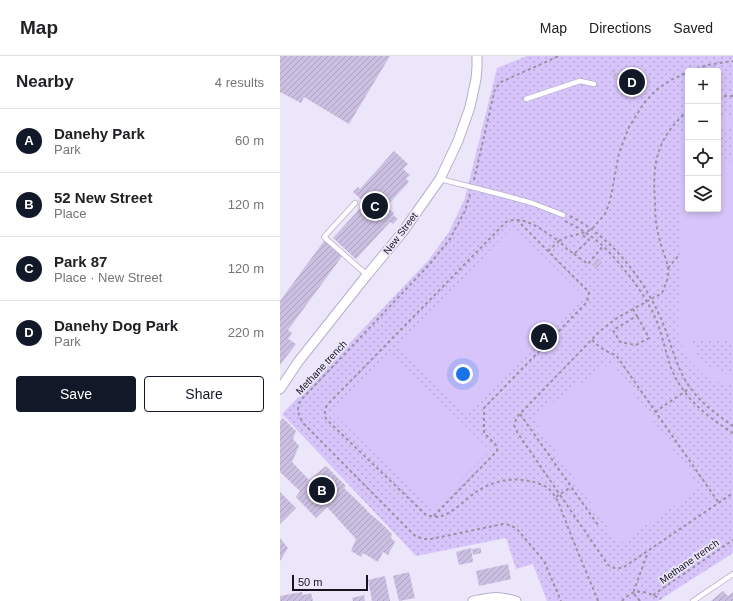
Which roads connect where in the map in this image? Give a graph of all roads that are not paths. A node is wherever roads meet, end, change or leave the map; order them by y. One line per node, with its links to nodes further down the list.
1 (477, 56): 4 (street, New Street)
2 (594, 84): 3 (lane)
3 (526, 99)
4 (440, 179): 6 (lane); 7 (street, New Street)
5 (355, 203): 7 (lane)
6 (563, 215)
7 (367, 275): 8 (street, New Street)
8 (280, 389)
9 (733, 574): 12 (lane)
10 (473, 601): 11 (street)
11 (516, 601)
12 (693, 601)

